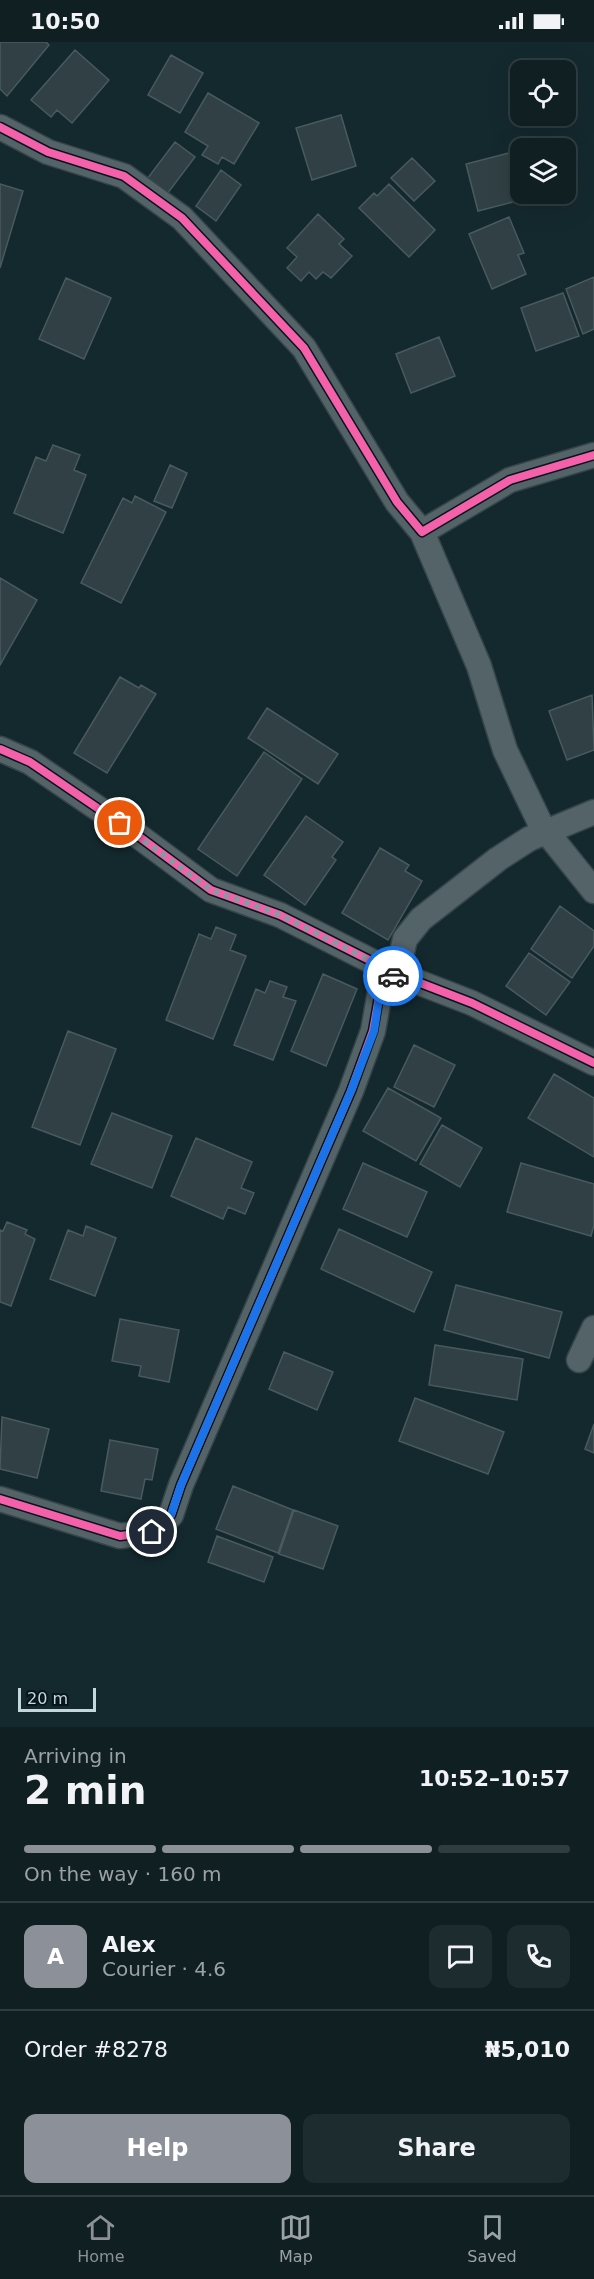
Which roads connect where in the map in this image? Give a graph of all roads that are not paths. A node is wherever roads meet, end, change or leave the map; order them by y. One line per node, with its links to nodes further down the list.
1 (0, 127): 3 (street)
2 (594, 454): 3 (street)
3 (422, 532): 6 (street)
4 (0, 749): 8 (street)
5 (594, 812): 6 (street)
6 (546, 832): 7 (street); 8 (street)
7 (594, 891)
8 (397, 974): 9 (street); 12 (street)
9 (594, 1063)
10 (594, 1328): 11 (street)
11 (579, 1360)
12 (0, 1499)

